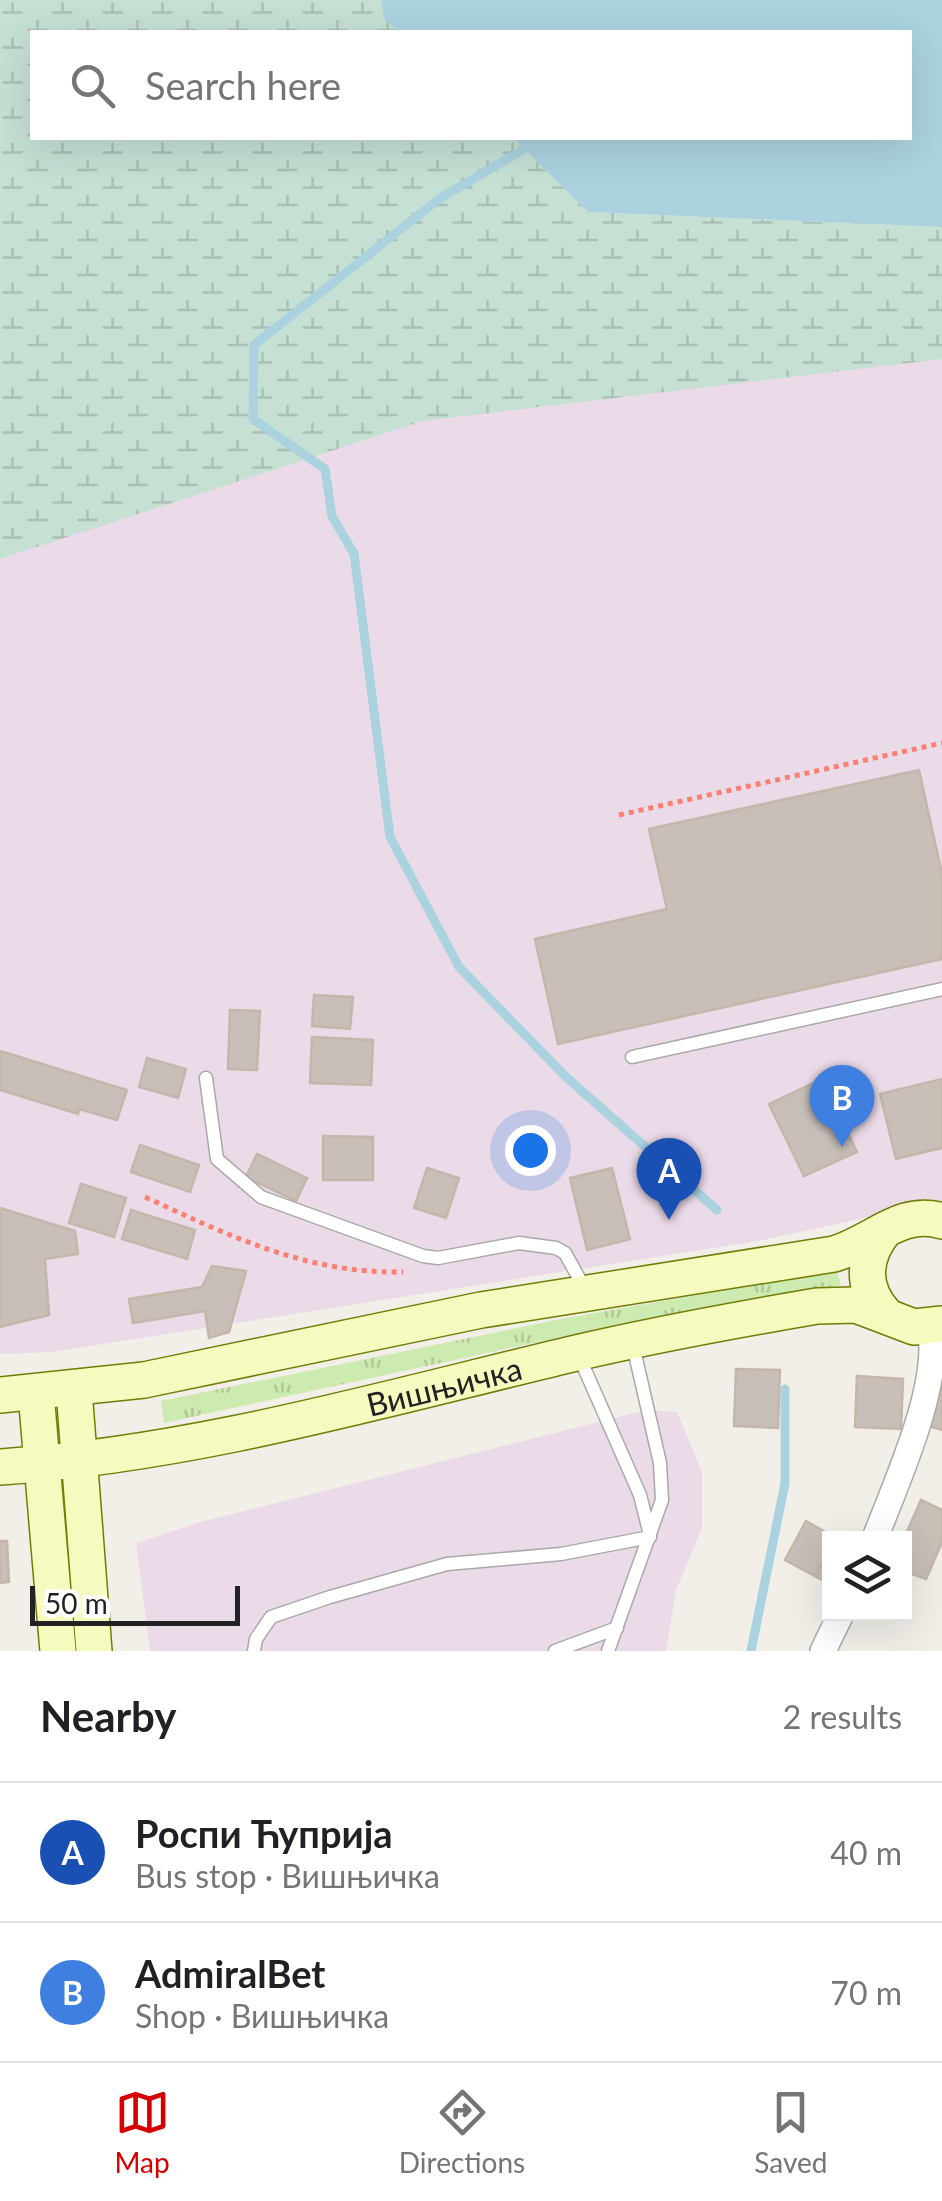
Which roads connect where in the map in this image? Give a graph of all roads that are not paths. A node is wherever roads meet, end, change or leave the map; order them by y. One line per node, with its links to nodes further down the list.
1 (942, 989): 2 (lane)
2 (632, 1056)
3 (206, 1078): 6 (lane)
4 (942, 1221): 5 (street, Вишњичка)
5 (885, 1230): 6 (street, Вишњичка); 7 (street)
6 (586, 1292): 11 (street, Вишњичка)
7 (886, 1314): 8 (street, Вишњичка); 9 (street, Вишњичка)
8 (936, 1326): 17 (street)
9 (632, 1341): 10 (street, Вишњичка); 18 (lane)
10 (577, 1353): 14 (street, Вишњичка); 18 (lane)
11 (74, 1390): 12 (street, Вишњичка); 14 (street)
12 (36, 1393): 13 (street, Вишњичка); 15 (street)
13 (0, 1396)
14 (80, 1461): 15 (street, Вишњичка); 22 (street)
15 (41, 1464): 16 (street, Вишњичка); 21 (street)
16 (0, 1467)
17 (877, 1531)
18 (650, 1537): 20 (lane); 23 (lane)
19 (837, 1621): 26 (street)
20 (617, 1628): 24 (lane); 25 (lane)
21 (58, 1651)
22 (94, 1651)
23 (254, 1651)
24 (555, 1651)
25 (608, 1651)
26 (824, 1651)

